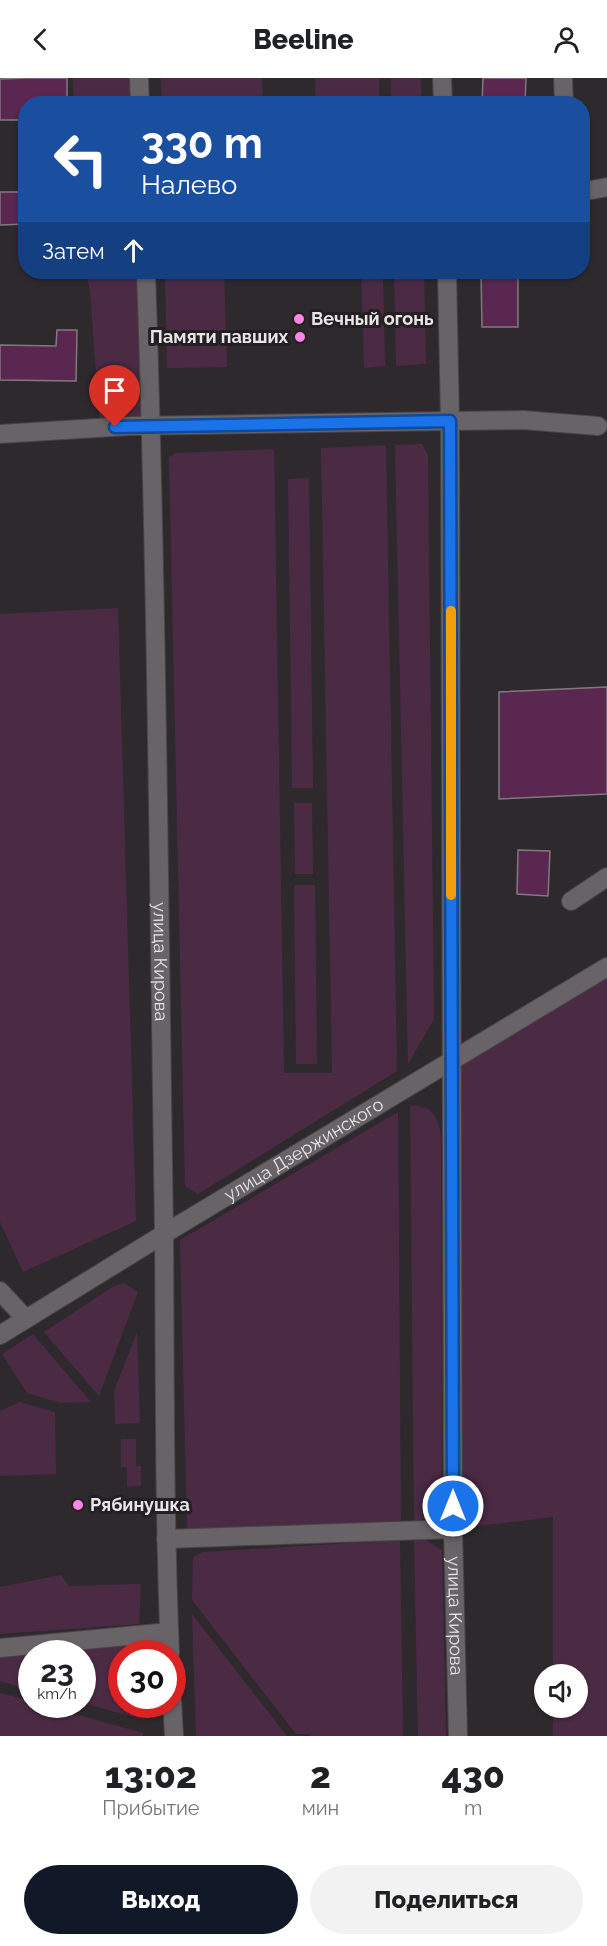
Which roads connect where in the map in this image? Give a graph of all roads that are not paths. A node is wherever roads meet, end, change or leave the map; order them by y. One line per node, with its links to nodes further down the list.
1 (139, 78): 4 (street)
2 (442, 78): 5 (street)
3 (563, 78): 6 (street)
4 (140, 96)
5 (443, 96)
6 (564, 96)
7 (607, 187): 8 (street)
8 (590, 190)
9 (146, 279): 12 (street, улица Кирова)
10 (447, 279): 11 (street, улица Кирова)
11 (450, 421): 12 (street); 13 (street); 18 (street, улица Кирова)
12 (151, 426): 14 (street); 19 (street, улица Кирова)
13 (598, 426)
14 (0, 434)
15 (607, 877): 16 (street)
16 (572, 901)
17 (607, 967): 18 (street, улица Дзержинского)
18 (452, 1062): 19 (street, улица Дзержинского); 23 (street, улица Кирова)
19 (164, 1234): 21 (street, улица Дзержинского); 24 (street, улица Кирова)
20 (0, 1291): 21 (street)
21 (26, 1319): 22 (street, улица Дзержинского)
22 (0, 1335)
23 (453, 1529): 24 (street); 30 (street, улица Кирова)
24 (165, 1539): 25 (street, улица Кирова)
25 (169, 1632): 26 (street, улица Кирова); 27 (street)
26 (169, 1640)
27 (0, 1648)
28 (173, 1718): 29 (street)
29 (174, 1736)
30 (458, 1736)

